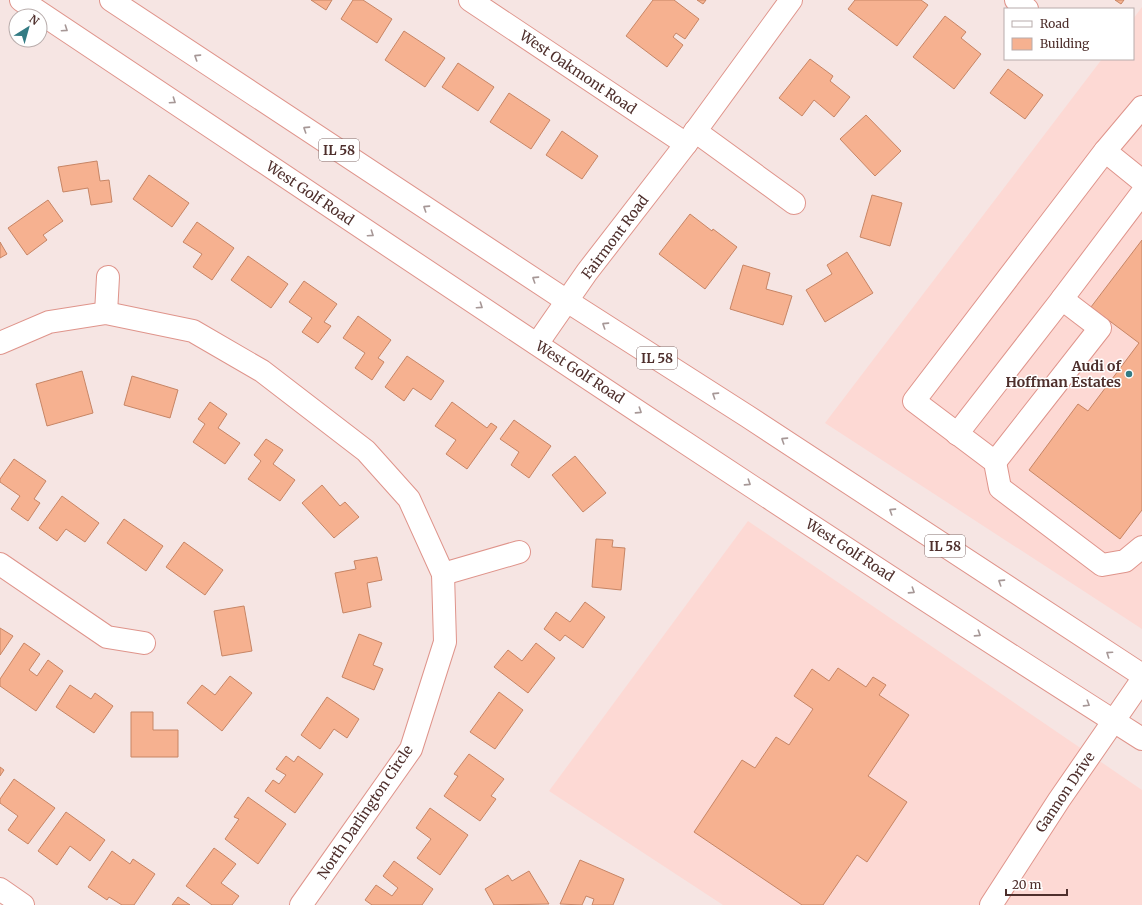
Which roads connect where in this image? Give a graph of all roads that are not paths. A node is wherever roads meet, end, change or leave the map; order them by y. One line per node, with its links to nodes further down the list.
1 (21, 0): 18 (main road, West Golf Road, one-way to 18)
2 (111, 0): 15 (main road, IL 58, one-way to 2)
3 (470, 0): 8 (main road, West Oakmont Road)
4 (792, 0): 8 (main road, Fairmont Road)
5 (1016, 0): 6 (main road)
6 (1026, 8)
7 (1142, 107): 9 (main road)
8 (691, 138): 12 (main road); 15 (main road, Fairmont Road)
9 (1105, 151): 10 (main road); 19 (main road)
10 (1142, 181)
11 (1142, 194): 14 (main road)
12 (794, 203)
13 (108, 277): 16 (main road)
14 (1062, 298): 19 (main road); 20 (main road)
15 (567, 301): 18 (main road, Fairmont Road); 26 (main road, IL 58, one-way to 15)
16 (106, 314): 17 (main road, North Darlington Circle); 24 (main road, North Darlington Circle)
17 (0, 343)
18 (536, 344): 28 (main road, West Golf Road, one-way to 28)
19 (957, 434): 20 (main road)
20 (995, 462): 21 (main road)
21 (1142, 547)
22 (519, 552): 24 (main road)
23 (0, 564): 25 (main road)
24 (443, 574): 32 (main road, North Darlington Circle)
25 (144, 643)
26 (1142, 675)
27 (1142, 680): 28 (main road, Gannon Drive)
28 (1113, 721): 29 (main road, West Golf Road); 33 (main road, Gannon Drive)
29 (1142, 739)
30 (0, 889): 31 (main road)
31 (23, 905)
32 (301, 905)
33 (991, 905)

